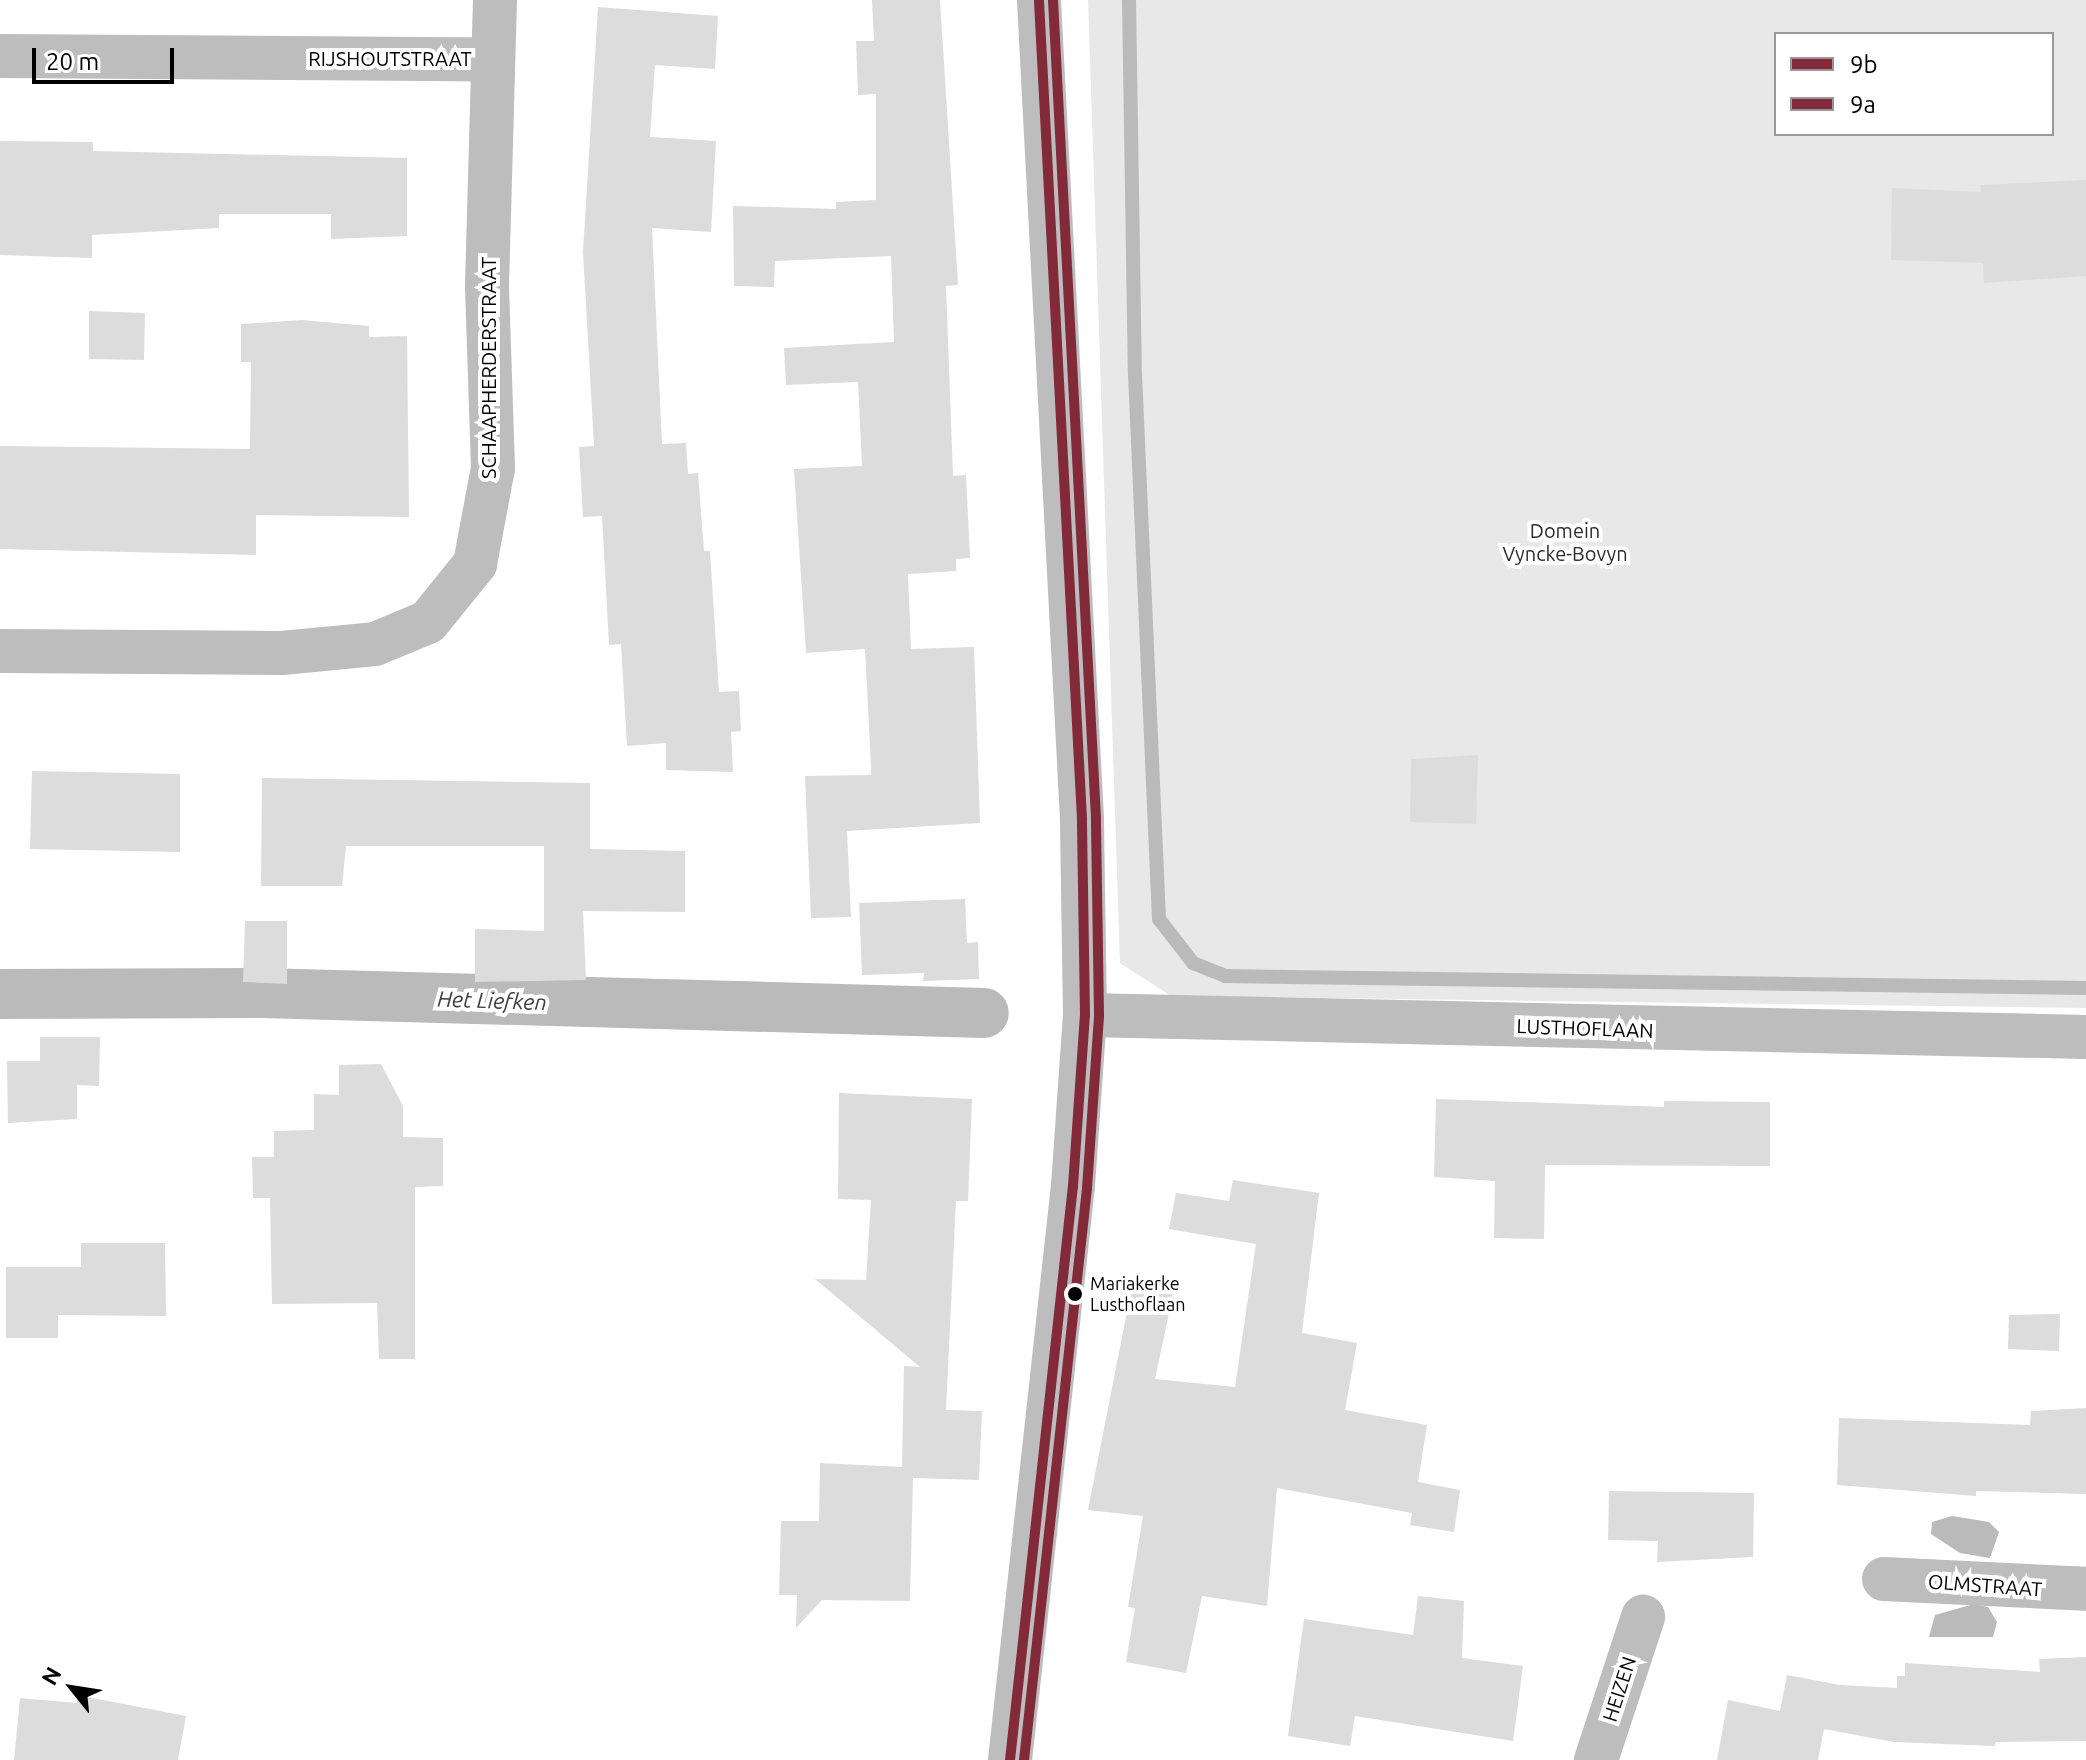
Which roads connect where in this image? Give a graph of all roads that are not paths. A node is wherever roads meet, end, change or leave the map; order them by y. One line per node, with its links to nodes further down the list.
1 (495, 0): 4 (street, SCHAAPHERDERSTRAAT)
2 (1039, 0): 6 (street)
3 (0, 56): 4 (street, RIJSHOUTSTRAAT)
4 (491, 59): 5 (street, SCHAAPHERDERSTRAAT)
5 (0, 651)
6 (1085, 1015): 7 (street, LUSTHOFLAAN); 11 (street)
7 (2086, 1037)
8 (1884, 1579): 9 (street, OLMSTRAAT)
9 (2086, 1589)
10 (1643, 1617): 12 (street, HEIZEN)
11 (1010, 1760)
12 (1596, 1760)

